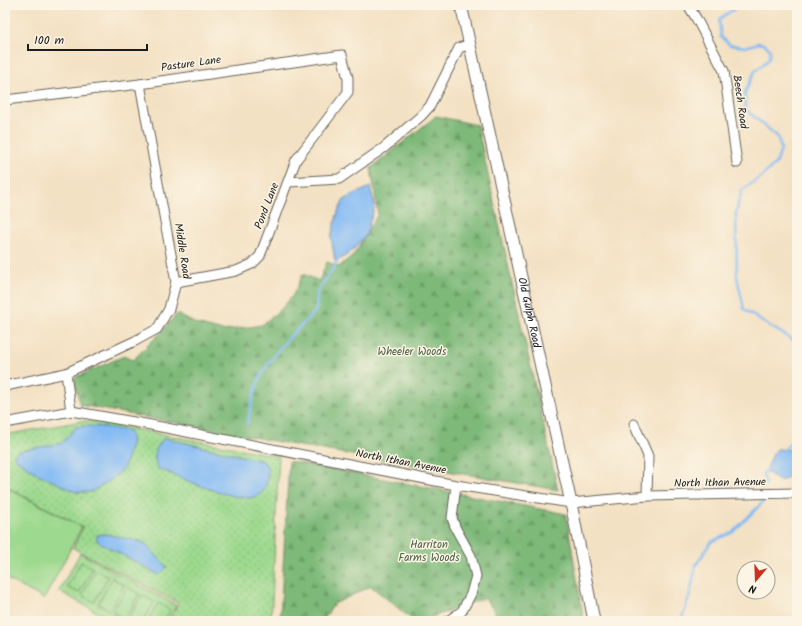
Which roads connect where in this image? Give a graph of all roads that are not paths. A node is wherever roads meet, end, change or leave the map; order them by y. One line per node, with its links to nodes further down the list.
1 (461, 5): 3 (street, Old Gulph Road)
2 (688, 5): 7 (street, Beech Road)
3 (470, 44): 8 (street); 18 (street, Old Gulph Road)
4 (140, 84): 5 (street, Pasture Lane); 6 (street, Pasture Lane); 9 (street, Middle Road)
5 (348, 92): 8 (street, Pond Lane)
6 (5, 100)
7 (737, 163)
8 (289, 182): 9 (street, Pond Lane)
9 (176, 282): 10 (street, Middle Road)
10 (66, 372): 11 (street); 12 (street)
11 (5, 386)
12 (71, 411): 13 (street, North Ithan Avenue); 15 (street, North Ithan Avenue)
13 (5, 423)
14 (634, 424): 17 (street)
15 (456, 485): 18 (street, North Ithan Avenue); 19 (street)
16 (797, 493): 17 (street, North Ithan Avenue)
17 (647, 496): 18 (street, North Ithan Avenue)
18 (571, 503): 20 (street, Old Gulph Road)
19 (448, 621)
20 (594, 621)

